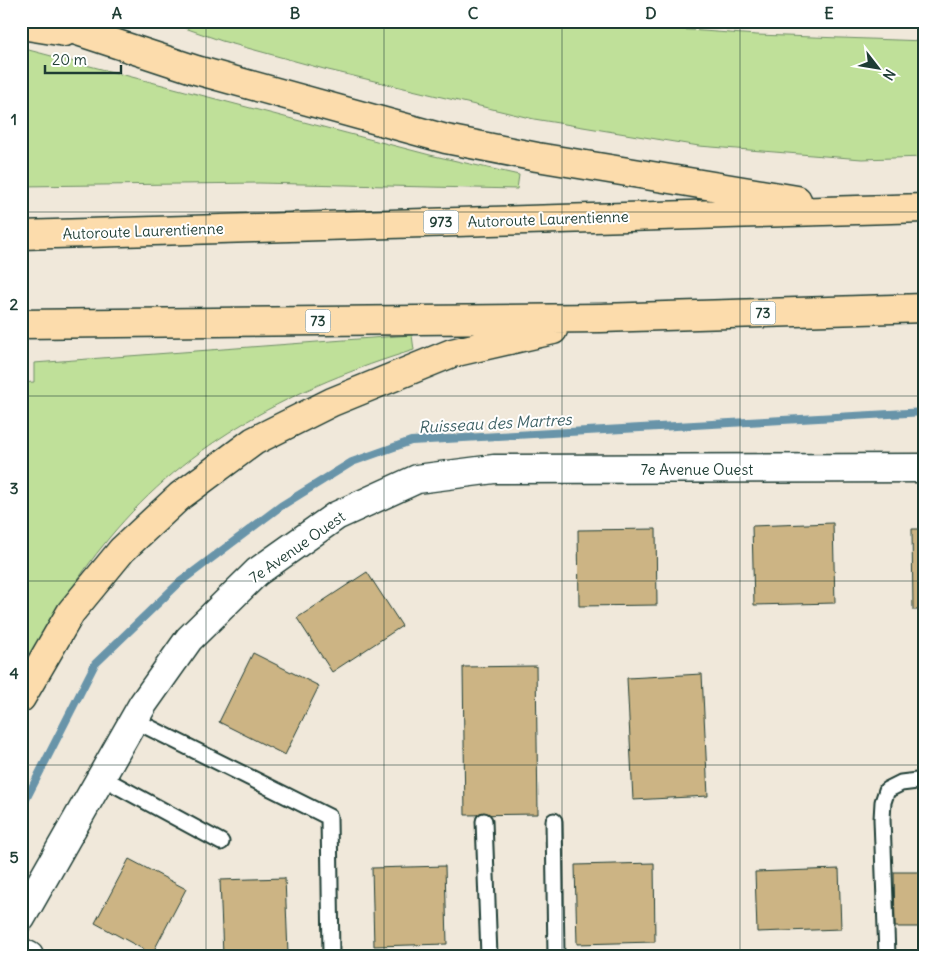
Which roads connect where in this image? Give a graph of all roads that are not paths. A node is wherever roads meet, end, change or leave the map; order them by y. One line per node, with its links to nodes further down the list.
1 (47, 21): 3 (highway)
2 (21, 25): 3 (highway)
3 (96, 37): 5 (highway)
4 (925, 208): 5 (highway, Autoroute Laurentienne)
5 (860, 210): 6 (highway, Autoroute Laurentienne / 973)
6 (21, 235)
7 (925, 308): 8 (highway, 73)
8 (601, 318): 9 (highway, 73); 11 (highway)
9 (26, 324)
10 (925, 468): 12 (street, 7e Avenue Ouest)
11 (21, 698)
12 (134, 720): 13 (street, 7e Avenue Ouest); 21 (lane)
13 (101, 777): 17 (lane); 18 (street, 7e Avenue Ouest)
14 (925, 780): 24 (lane)
15 (484, 821): 22 (lane)
16 (554, 821): 23 (lane)
17 (221, 842)
18 (21, 918)
19 (21, 952): 20 (street)
20 (29, 956)
21 (331, 956)
22 (489, 956)
23 (556, 956)
24 (887, 956)

